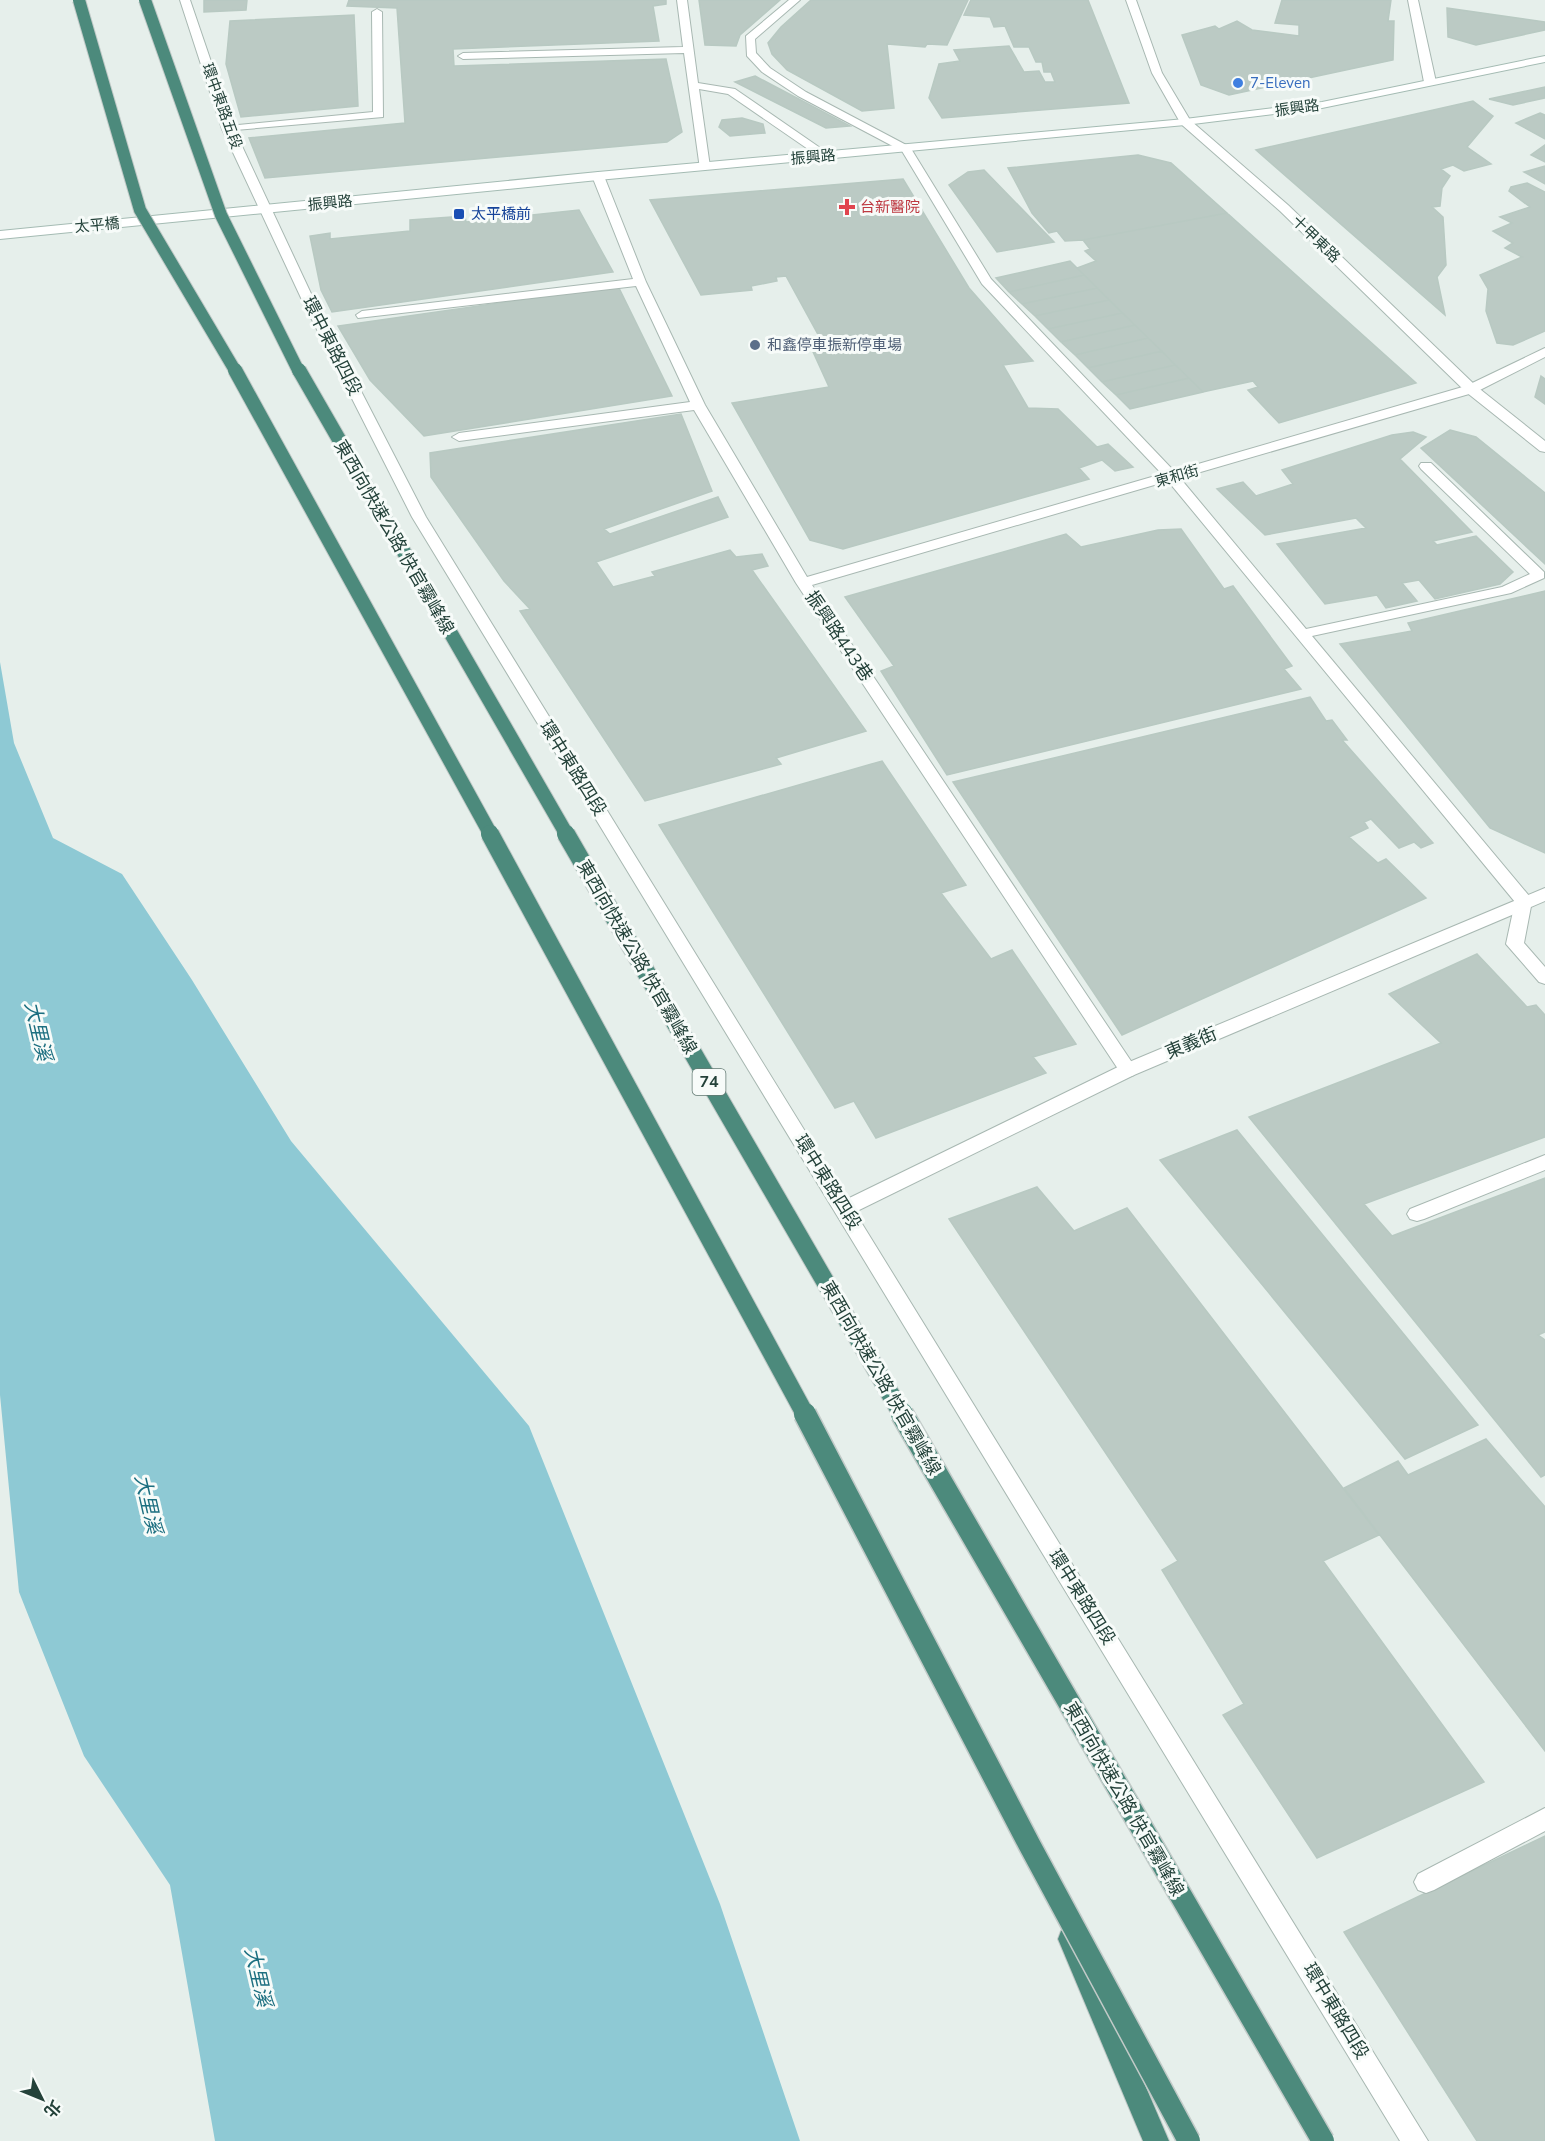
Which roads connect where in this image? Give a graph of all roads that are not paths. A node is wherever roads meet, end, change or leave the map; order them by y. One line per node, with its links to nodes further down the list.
1 (78, 0): 42 (highway, bridge)
2 (145, 0): 46 (highway, 東西向快速公路 快官霧峰線 / 74, bridge)
3 (185, 0): 15 (street, 環中東路五段)
4 (682, 0): 9 (street)
5 (795, 0): 16 (street)
6 (1131, 0): 14 (street, 十甲東路)
7 (1413, 0): 12 (street)
8 (377, 12): 15 (street)
9 (688, 51): 10 (street); 13 (street)
10 (463, 56)
11 (1545, 59): 12 (street, 振興路)
12 (1430, 82): 14 (street, 振興路)
13 (693, 85): 17 (street); 18 (street)
14 (1185, 122): 16 (street, 振興路); 26 (street, 十甲東路)
15 (228, 129): 20 (street, 環中東路五段)
16 (906, 149): 17 (street, 振興路); 31 (street)
17 (825, 156): 18 (street, 振興路)
18 (704, 166): 19 (street, 振興路)
19 (598, 176): 20 (street, 振興路); 23 (street, 振興路443巷)
20 (267, 209): 21 (street, 振興路); 39 (street, 環中東路四段)
21 (195, 216): 22 (street, 太平橋)
22 (0, 235)
23 (640, 282): 24 (street); 27 (street, 振興路443巷)
24 (362, 315)
25 (1542, 357): 26 (street, 東和街)
26 (1471, 388): 29 (street, 十甲東路); 31 (street, 東和街)
27 (698, 405): 28 (street); 32 (street, 振興路443巷)
28 (459, 437)
29 (1545, 448)
30 (1426, 466): 33 (street)
31 (1172, 477): 32 (street, 東和街); 33 (street)
32 (803, 583): 37 (street, 振興路443巷)
33 (1302, 634): 35 (street)
34 (1545, 894): 35 (street, 東義街)
35 (1524, 901): 36 (street); 37 (street, 東義街)
36 (1545, 978)
37 (1128, 1070): 39 (street, 東義街)
38 (1545, 1162): 40 (street)
39 (844, 1209): 47 (street, 環中東路四段)
40 (1417, 1214)
41 (1545, 1819): 43 (street)
42 (1029, 1844): 44 (highway, bridge); 45 (highway, bridge)
43 (1426, 1882)
44 (1156, 2141)
45 (1189, 2141)
46 (1323, 2141)
47 (1415, 2141)

